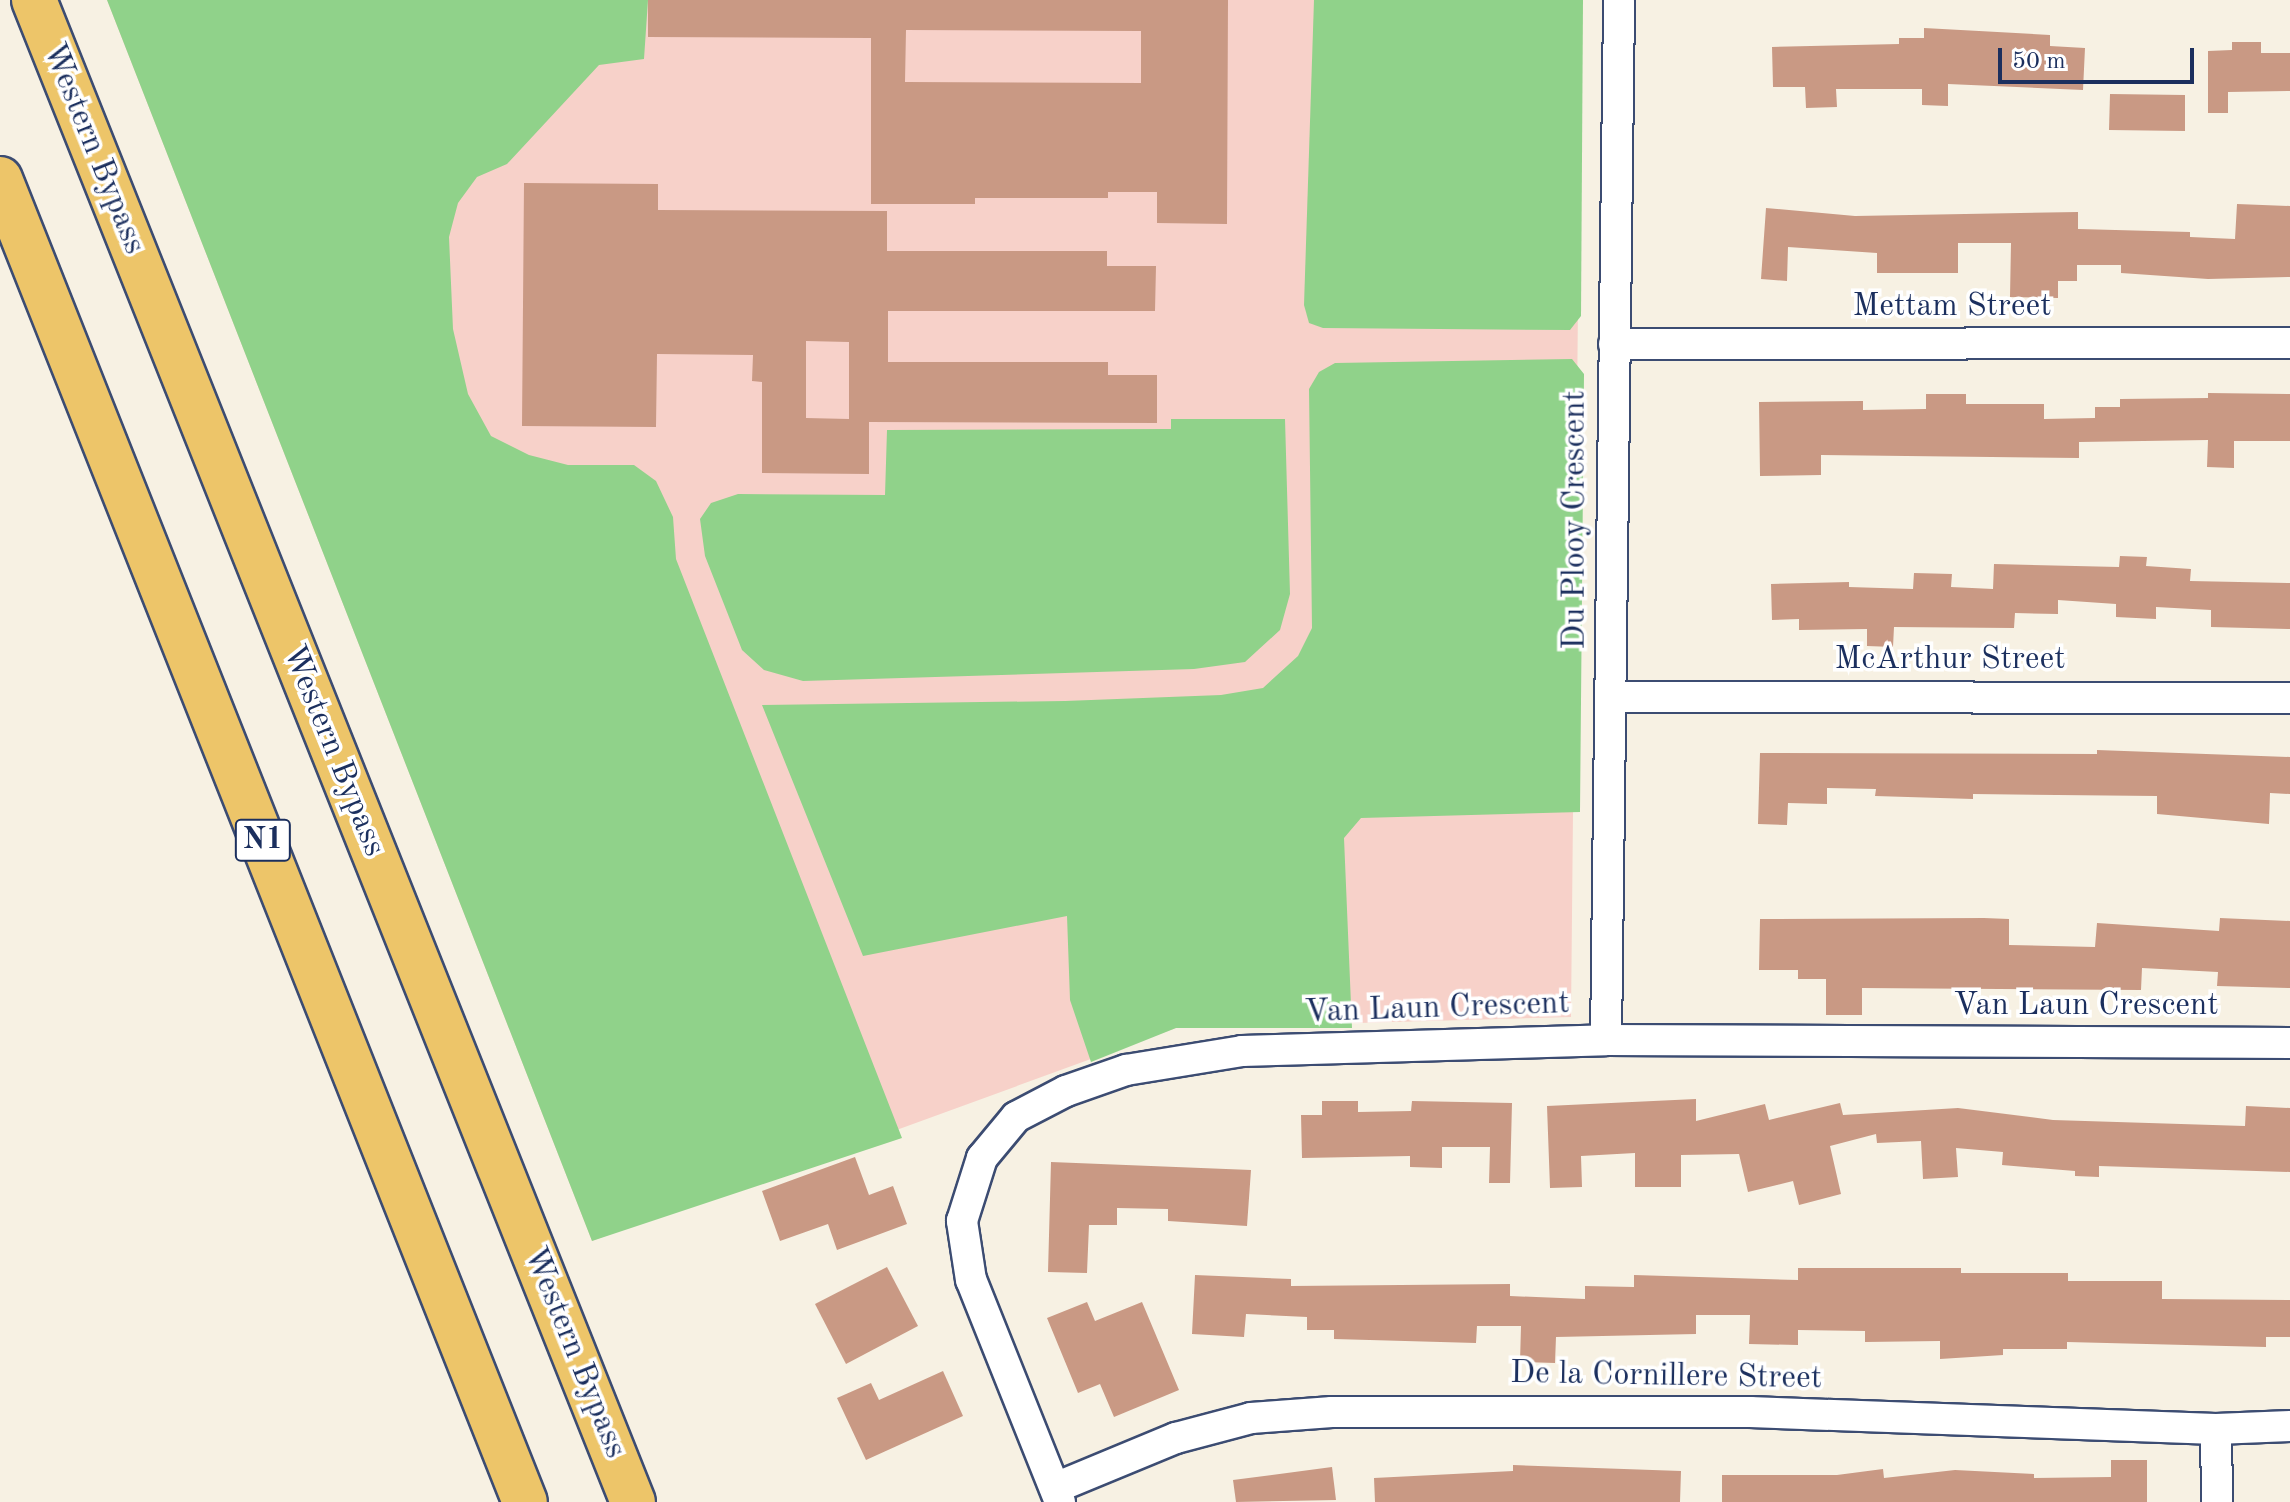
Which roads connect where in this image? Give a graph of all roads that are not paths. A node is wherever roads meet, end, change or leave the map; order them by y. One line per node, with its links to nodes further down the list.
1 (34, 0): 14 (highway, Western Bypass)
2 (1619, 0): 5 (street, Du Plooy Crescent)
3 (0, 179): 13 (highway, N1)
4 (2290, 343): 5 (street, Mettam Street)
5 (1614, 344): 6 (street, Du Plooy Crescent)
6 (1610, 697): 7 (street, McArthur Street); 8 (street, Du Plooy Crescent)
7 (2290, 698)
8 (1606, 1040): 9 (street, Van Laun Crescent); 12 (street, Van Laun Crescent)
9 (2290, 1043)
10 (2290, 1426): 11 (street, De la Cornillere Street)
11 (2216, 1429): 12 (street, De la Cornillere Street); 15 (street)
12 (1057, 1495)
13 (525, 1502)
14 (633, 1502)
15 (2217, 1502)

